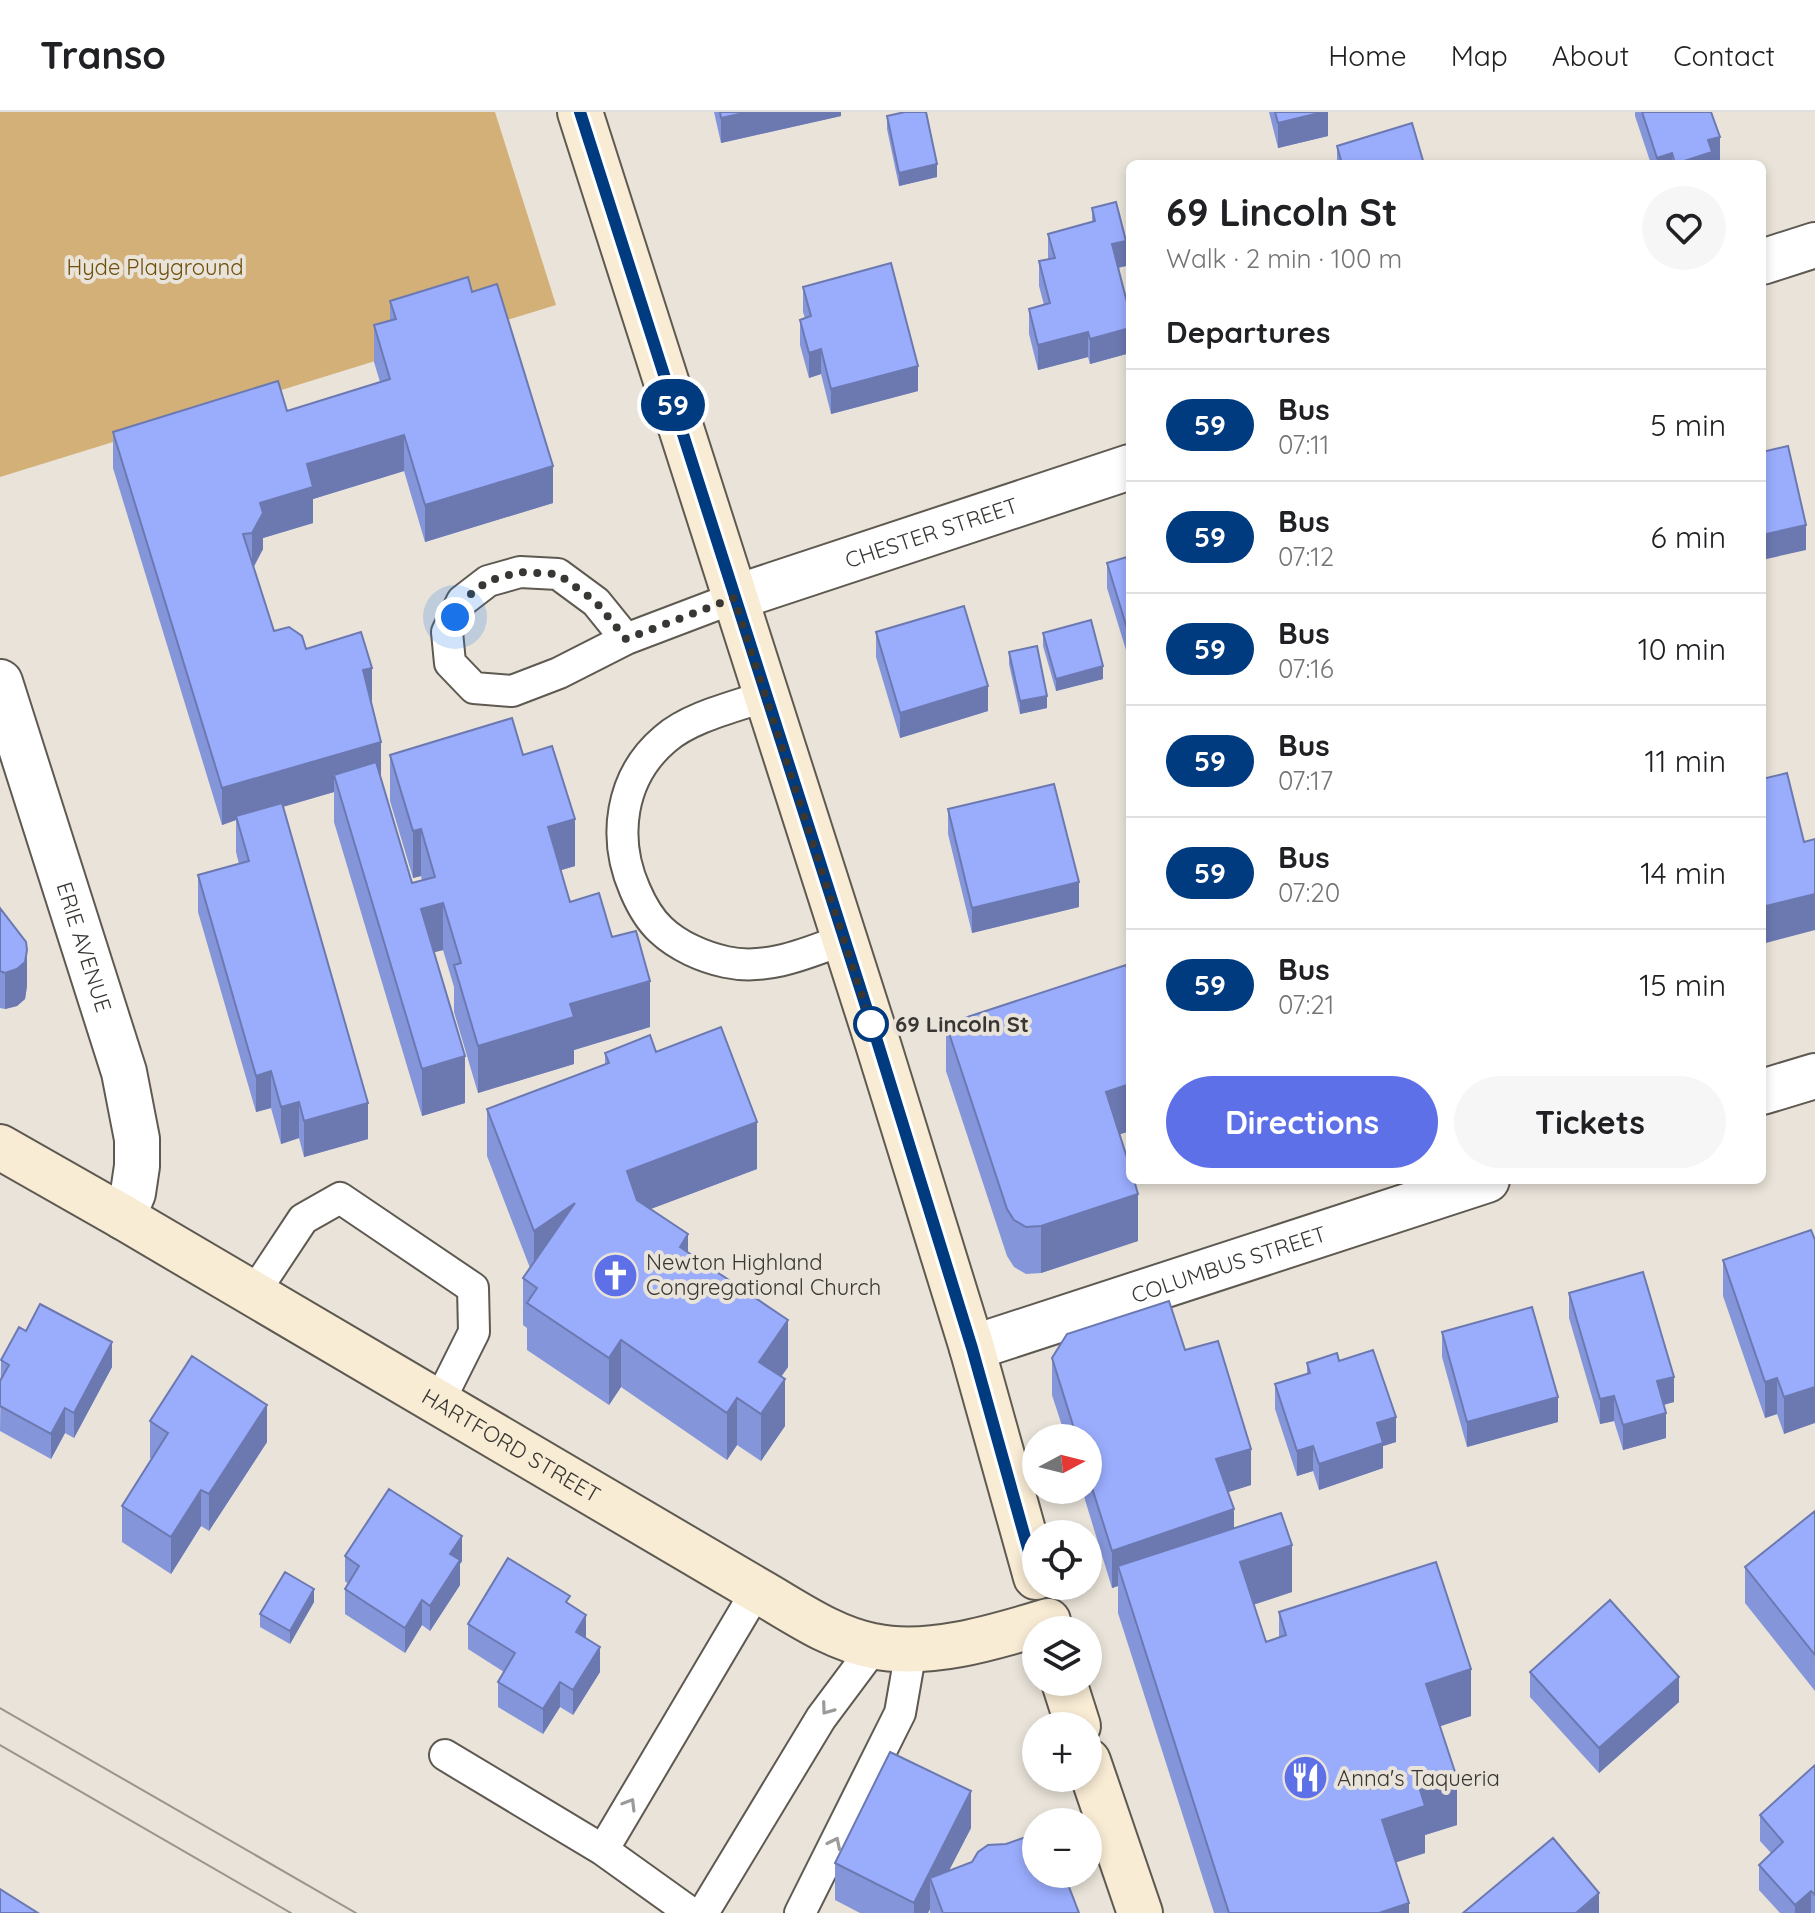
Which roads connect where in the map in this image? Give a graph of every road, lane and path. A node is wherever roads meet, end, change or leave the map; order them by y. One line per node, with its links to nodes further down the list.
1 (580, 112): 5 (street)
2 (1815, 245): 3 (street)
3 (1766, 261)
4 (1126, 468): 5 (street, CHESTER STREET)
5 (734, 598): 6 (lane); 8 (street)
6 (626, 639): 6 (lane)
7 (0, 682): 14 (street, ERIE AVENUE)
8 (766, 696): 9 (street); 9 (lane)
9 (845, 939): 16 (street)
10 (1815, 1076): 11 (street)
11 (1766, 1091)
12 (0, 1147): 14 (street, HARTFORD STREET)
13 (1475, 1184): 16 (street, COLUMBUS STREET)
14 (123, 1217): 15 (street, HARTFORD STREET)
15 (254, 1293): 17 (street, HARTFORD STREET); 17 (lane)
16 (972, 1348): 18 (street)
17 (439, 1402): 19 (street, HARTFORD STREET)
18 (1022, 1527)
19 (757, 1590): 21 (street, HARTFORD STREET); 24 (lane, one-way to 19)
20 (1045, 1612): 21 (street, HARTFORD STREET)
21 (892, 1648): 26 (lane, one-way to 26); 27 (lane, one-way to 21)
22 (445, 1755): 24 (lane)
23 (1099, 1792): 28 (street)
24 (603, 1850): 25 (lane)
25 (691, 1913)
26 (703, 1913)
27 (800, 1913)
28 (1140, 1913)

